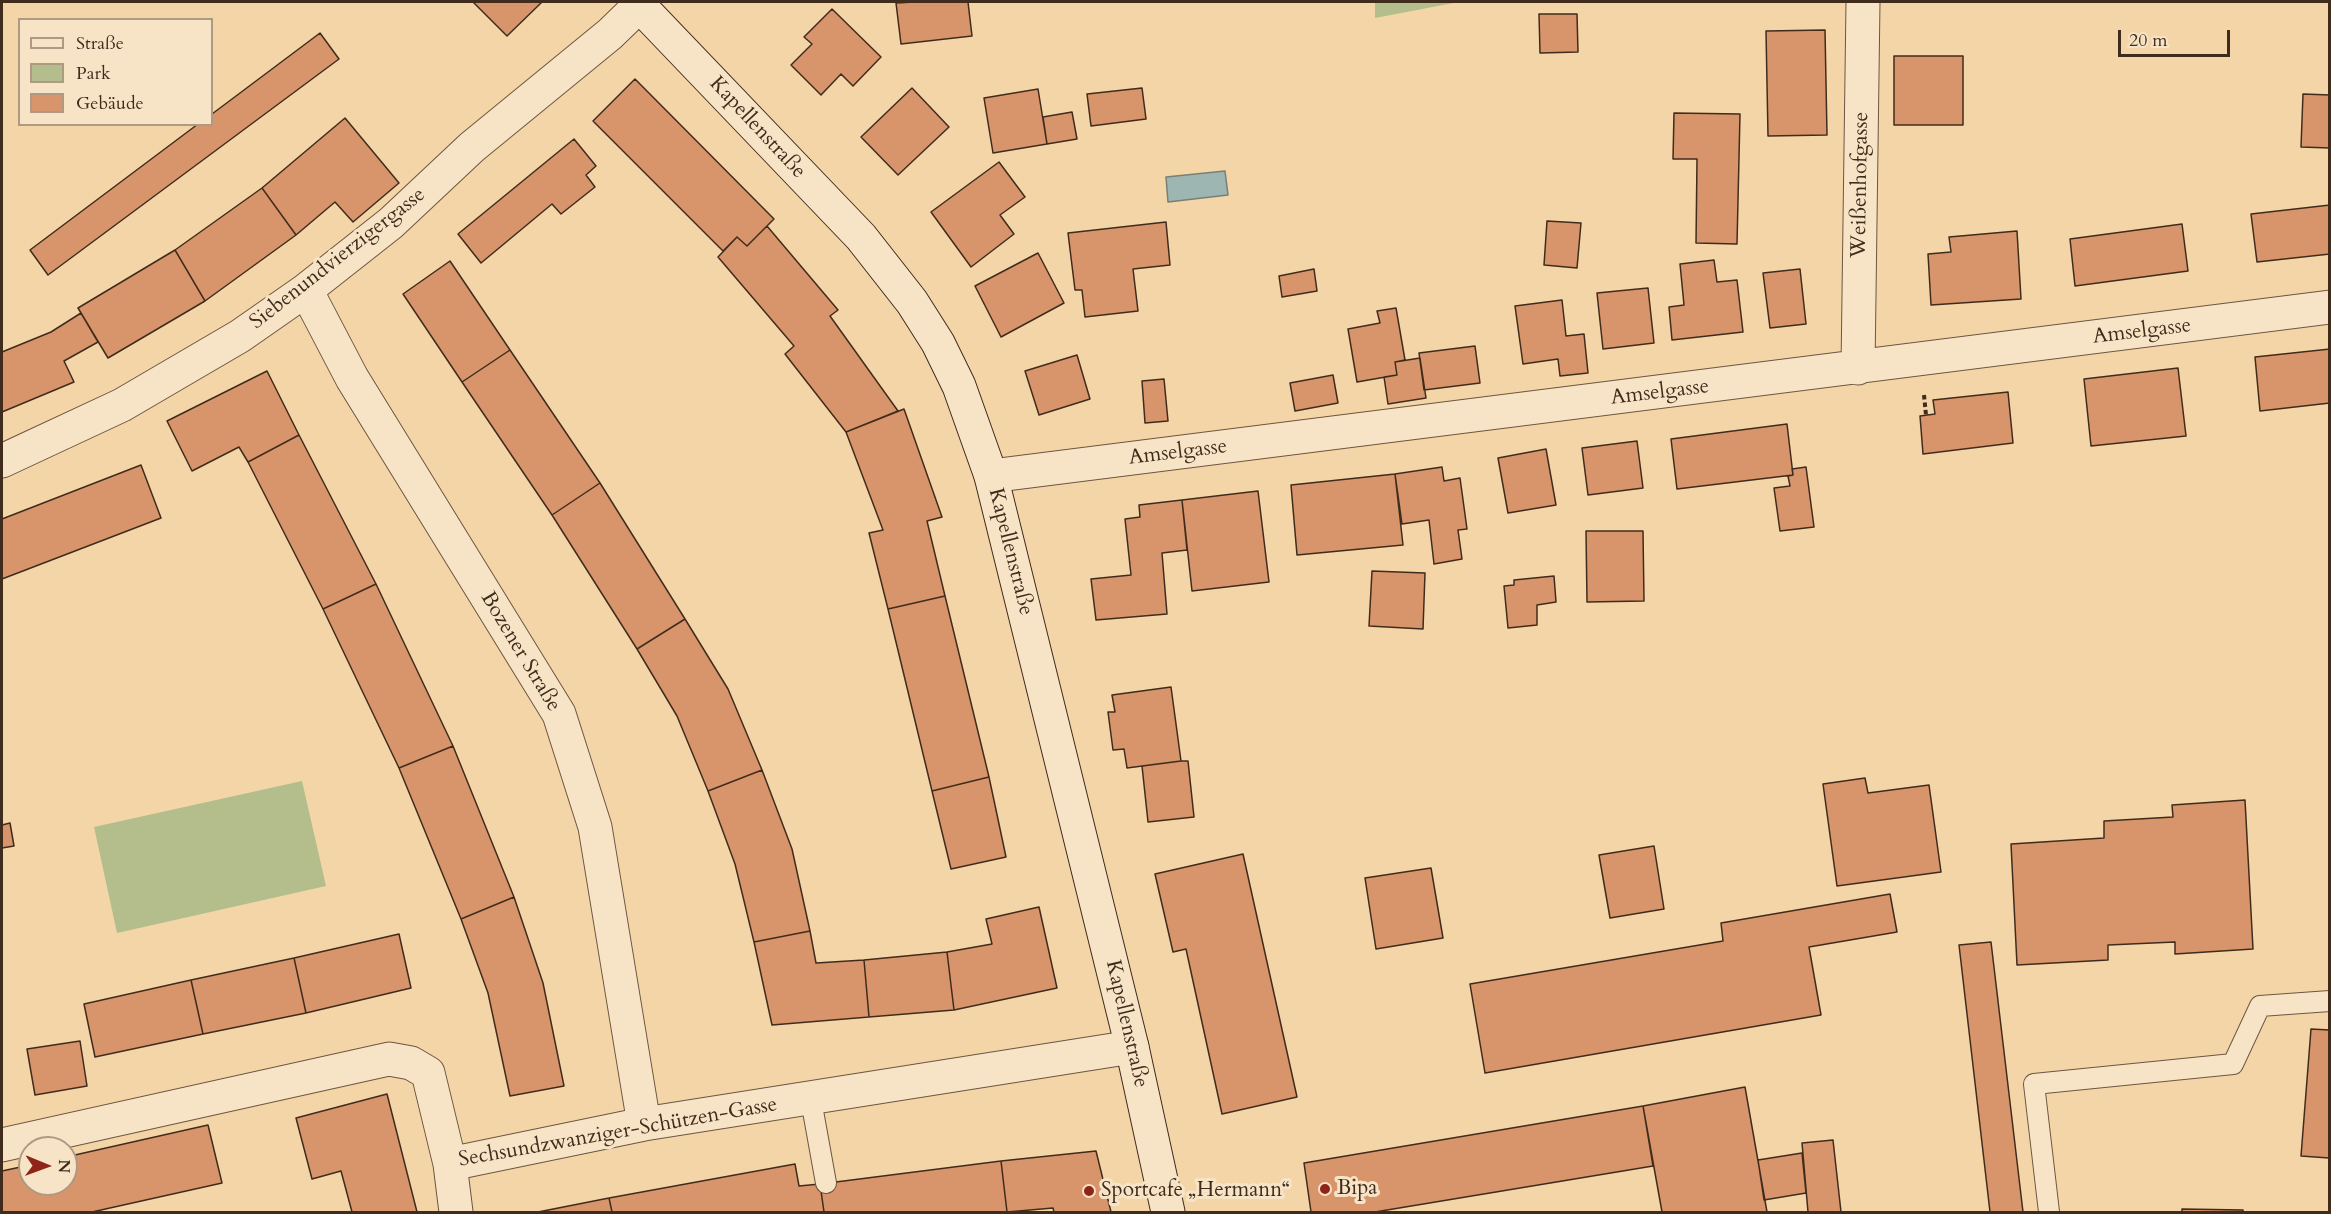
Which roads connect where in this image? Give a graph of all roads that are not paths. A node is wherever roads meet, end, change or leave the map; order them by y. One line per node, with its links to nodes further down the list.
1 (1863, 2): 5 (street, Weißenhofgasse)
2 (638, 3): 3 (street, Siebenundvierzigergasse); 7 (street, Kapellenstraße)
3 (306, 290): 6 (street, Siebenundvierzigergasse); 11 (street, Bozener Straße)
4 (2330, 307): 5 (street, Amselgasse)
5 (1858, 368): 7 (street, Amselgasse)
6 (2, 461)
7 (991, 476): 9 (street, Kapellenstraße)
8 (2330, 1001): 17 (lane)
9 (1132, 1047): 10 (street, Sechsundzwanziger-Schützen-Gasse); 16 (street, Kapellenstraße)
10 (812, 1100): 11 (street, Sechsundzwanziger-Schützen-Gasse); 14 (lane)
11 (644, 1124): 13 (street, Sechsundzwanziger-Schützen-Gasse)
12 (2, 1145): 13 (street, Sechsundzwanziger-Schützen-Gasse)
13 (450, 1164): 15 (street)
14 (826, 1183)
15 (456, 1212)
16 (1168, 1212)
17 (2049, 1212)

